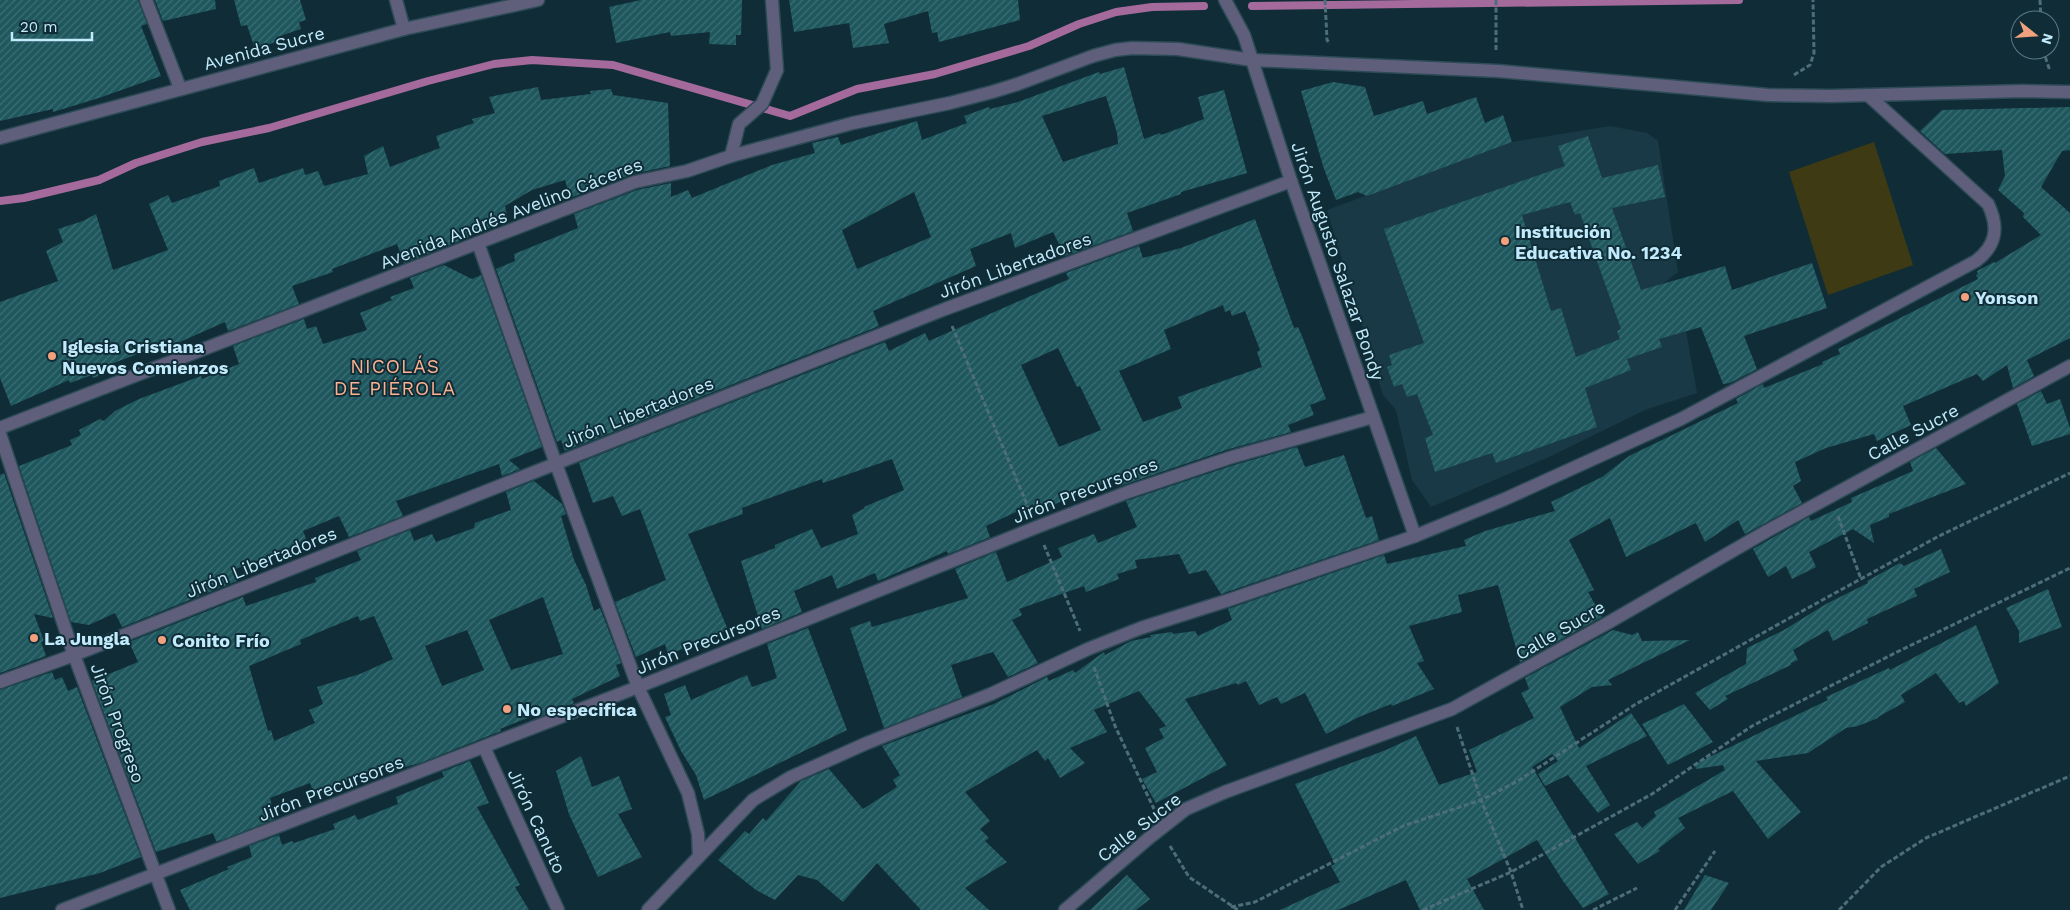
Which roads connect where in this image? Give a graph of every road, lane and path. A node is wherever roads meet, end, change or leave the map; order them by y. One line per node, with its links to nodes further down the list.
1 (146, 0): 13 (street)
2 (396, 0): 9 (street)
3 (538, 0): 9 (street, Avenida Sucre)
4 (772, 0): 18 (street)
5 (1225, 0): 12 (street, Jirón Augusto Salazar Bondy)
6 (1325, 0): 10 (path)
7 (1496, 0): 11 (path)
8 (1813, 0): 15 (path)
9 (404, 29): 13 (street, Avenida Sucre)
10 (1327, 40)
11 (1496, 46)
12 (1252, 60): 15 (street, Avenida Andrés Avelino Cáceres); 18 (street, Avenida Andrés Avelino Cáceres); 19 (street, Jirón Augusto Salazar Bondy)
13 (180, 88): 17 (street, Avenida Sucre)
14 (2070, 92): 16 (street, Avenida Andrés Avelino Cáceres)
15 (1768, 95): 16 (street, Avenida Andrés Avelino Cáceres)
16 (1869, 96): 30 (street)
17 (0, 138)
18 (731, 156): 20 (street, Avenida Andrés Avelino Cáceres)
19 (1290, 181): 23 (street, Jirón Augusto Salazar Bondy); 26 (street, Jirón Libertadores)
20 (478, 243): 24 (street, Avenida Andrés Avelino Cáceres); 26 (street)
21 (955, 332): 29 (path)
22 (2070, 366): 28 (street, Calle Sucre)
23 (1373, 417): 30 (street, Jirón Augusto Salazar Bondy); 37 (street, Jirón Precursores)
24 (0, 428)
25 (0, 434): 35 (street, Jirón Progreso)
26 (556, 464): 35 (street, Jirón Libertadores); 37 (street)
27 (2070, 473): 33 (path)
28 (1830, 496): 33 (path); 54 (street, Calle Sucre)
29 (1030, 511)
30 (1414, 536): 34 (street)
31 (1045, 546): 34 (path)
32 (2070, 568): 46 (path)
33 (1861, 579): 41 (path)
34 (1088, 649): 42 (path); 45 (street)
35 (74, 654): 36 (street, Jirón Libertadores); 47 (street, Jirón Progreso)
36 (0, 682)
37 (638, 687): 39 (street, Jirón Precursores); 45 (street)
38 (1455, 722): 41 (path)
39 (484, 747): 47 (street, Jirón Precursores); 52 (street, Jirón Canuto)
40 (2070, 776): 60 (path)
41 (1481, 800): 46 (path); 49 (path)
42 (1150, 803)
43 (1170, 845): 49 (path)
44 (1715, 851): 59 (path)
45 (699, 856): 53 (street)
46 (1511, 872): 56 (path); 57 (path)
47 (155, 875): 50 (street, Jirón Precursores); 51 (street, Jirón Progreso)
48 (1637, 888): 58 (path)
49 (1231, 907): 55 (path)
50 (62, 910)
51 (169, 910)
52 (558, 910)
53 (648, 910)
54 (1065, 910)
55 (1238, 910)
56 (1423, 910)
57 (1523, 910)
58 (1593, 910)
59 (1675, 910)
60 (1839, 910)

